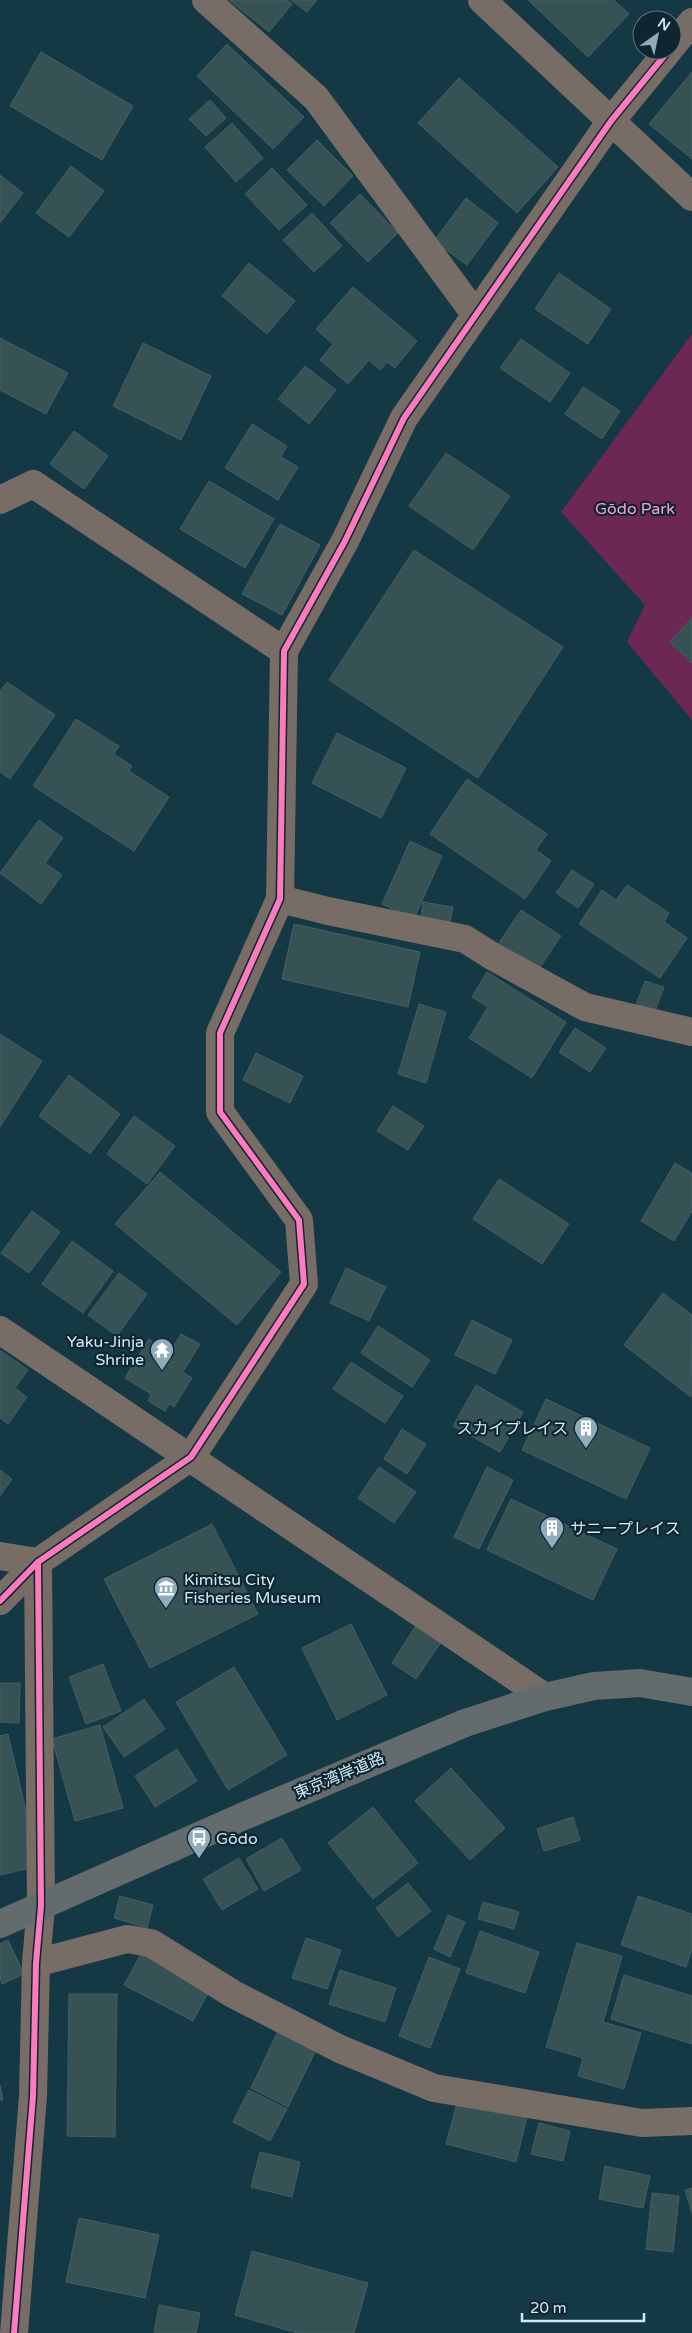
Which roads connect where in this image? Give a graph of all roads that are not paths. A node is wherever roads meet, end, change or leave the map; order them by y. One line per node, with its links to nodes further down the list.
1 (206, 0): 8 (street)
2 (482, 0): 6 (street)
3 (692, 22): 4 (street)
4 (682, 34)
5 (661, 60): 6 (street)
6 (611, 121): 7 (street); 8 (street)
7 (692, 197)
8 (475, 314): 10 (street)
9 (0, 500): 10 (street)
10 (284, 651): 11 (street)
11 (280, 899): 12 (street); 14 (street)
12 (692, 1032)
13 (0, 1330): 14 (street)
14 (191, 1457): 16 (street); 19 (street)
15 (0, 1556): 16 (street)
16 (38, 1562): 17 (street); 20 (street)
17 (0, 1601)
18 (692, 1692): 19 (highway, 東京湾岸道路)
19 (545, 1697): 20 (highway, 東京湾岸道路)
20 (41, 1906): 21 (highway, 東京湾岸道路); 22 (street)
21 (0, 1924)
22 (36, 1963): 23 (street); 24 (street)
23 (692, 2121)
24 (14, 2333)

